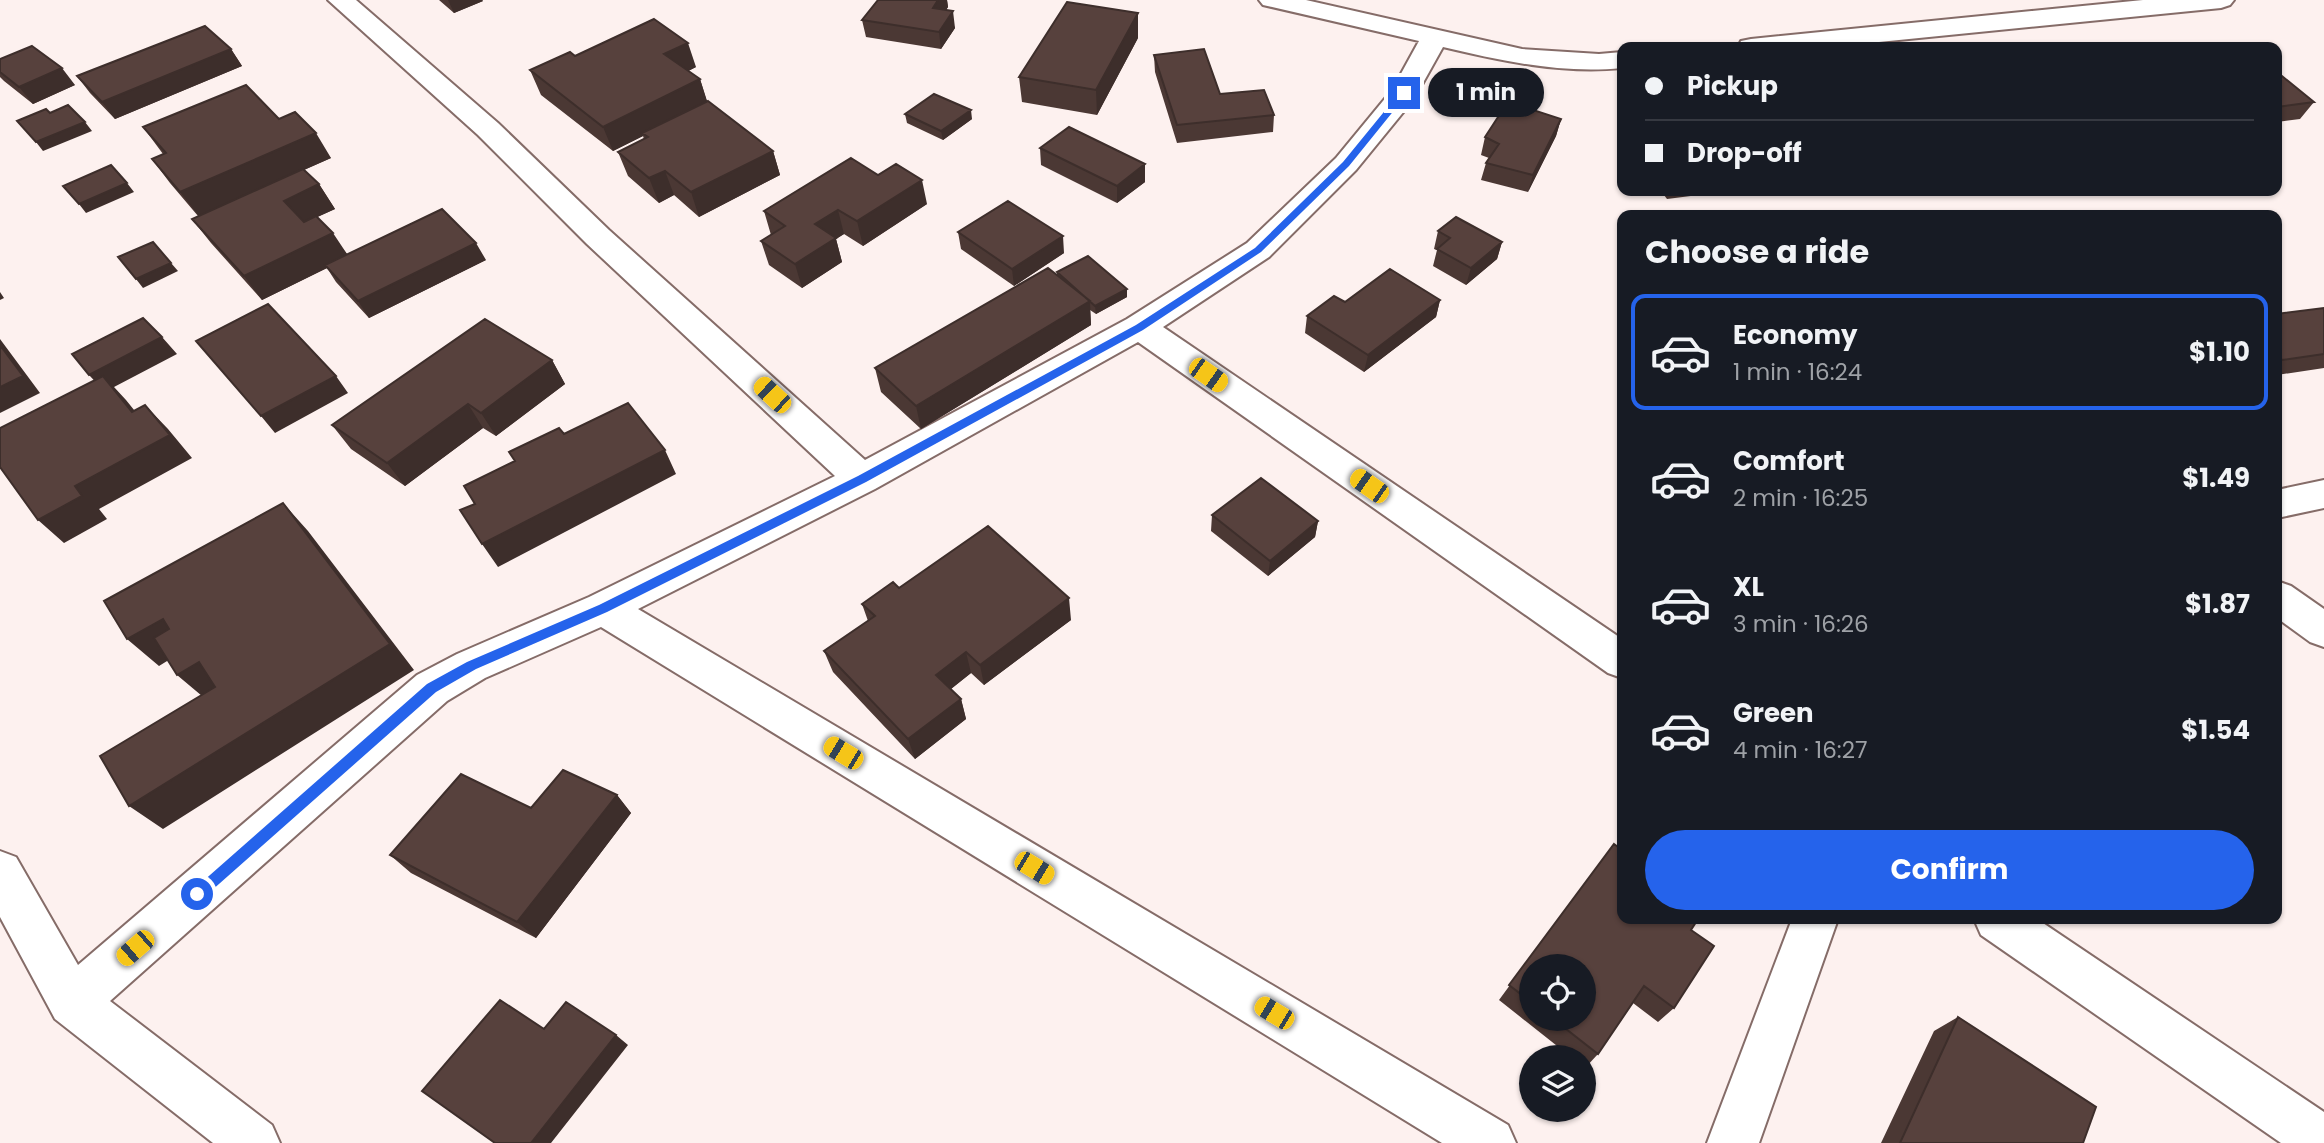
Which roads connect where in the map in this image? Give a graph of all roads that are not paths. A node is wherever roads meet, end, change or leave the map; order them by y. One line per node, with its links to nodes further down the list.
1 (341, 0): 8 (street)
2 (1272, 0): 4 (street)
3 (2221, 0): 5 (street)
4 (1434, 38): 6 (street); 7 (street)
5 (1801, 42)
6 (1617, 60)
7 (1139, 327): 8 (street); 14 (street)
8 (862, 479): 12 (street)
9 (2324, 494): 10 (street)
10 (2282, 503)
11 (2282, 601): 13 (street)
12 (603, 608): 18 (street); 21 (street)
13 (2324, 630)
14 (1617, 658)
15 (0, 872): 18 (street)
16 (1813, 924): 22 (street)
17 (2004, 924): 19 (street)
18 (72, 1002): 20 (street)
19 (2324, 1142)
20 (254, 1143)
21 (1490, 1143)
22 (1733, 1143)

